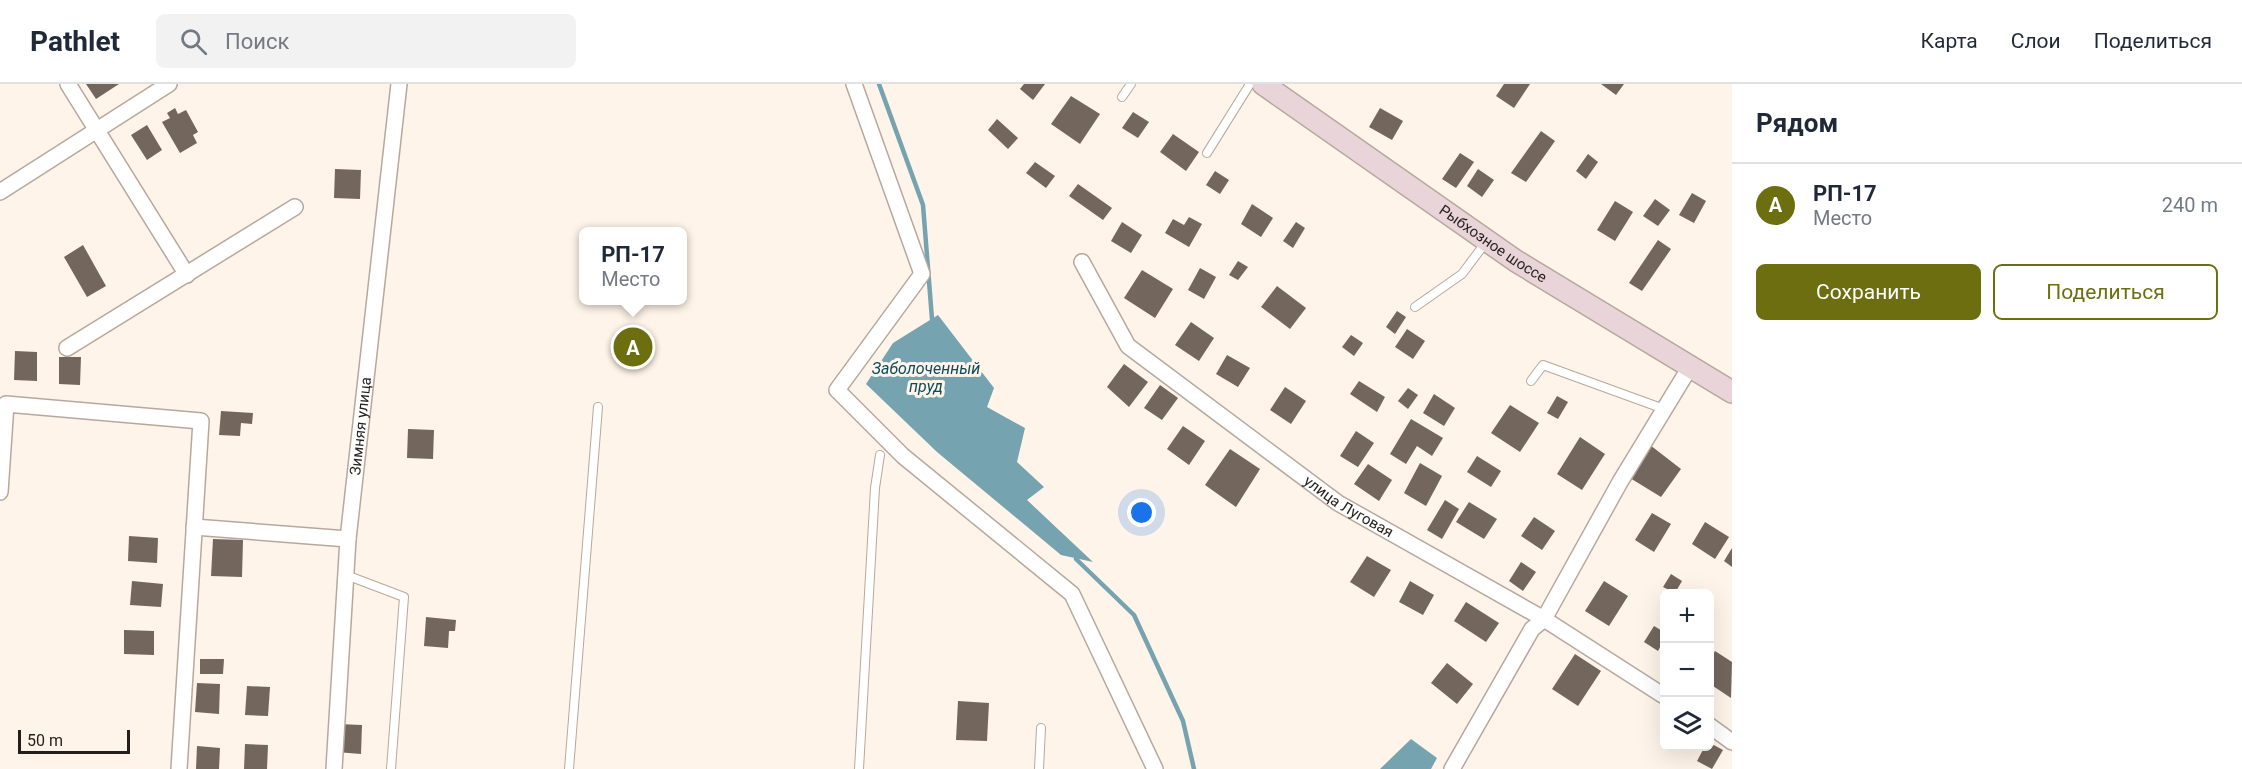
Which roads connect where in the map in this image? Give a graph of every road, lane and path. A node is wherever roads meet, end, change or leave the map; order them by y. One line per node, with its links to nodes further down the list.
1 (68, 84): 9 (street)
2 (169, 84): 9 (street)
3 (399, 84): 27 (street, Зимняя улица)
4 (854, 84): 40 (street)
5 (1131, 84): 8 (lane)
6 (1250, 84): 10 (lane)
7 (1263, 84): 13 (main road, Рыбхозное шоссе)
8 (1122, 97)
9 (97, 131): 11 (street); 15 (street)
10 (1207, 153)
11 (0, 192)
12 (295, 207): 15 (street)
13 (1487, 241): 16 (lane); 18 (main road, Рыбхозное шоссе)
14 (1082, 262): 29 (street, улица Луговая)
15 (187, 275): 17 (street)
16 (1415, 307)
17 (67, 348)
18 (1690, 367): 20 (main road, Рыбхозное шоссе); 23 (street)
19 (1531, 381): 23 (lane)
20 (1732, 392)
21 (3, 404): 25 (street); 26 (street)
22 (598, 407): 37 (lane)
23 (1664, 409): 29 (street)
24 (880, 455): 38 (lane)
25 (0, 492)
26 (194, 527): 27 (street); 34 (street)
27 (348, 539): 28 (street, Зимняя улица)
28 (345, 575): 35 (street, Зимняя улица); 36 (lane)
29 (1544, 619): 30 (street, улица Луговая); 41 (street)
30 (1660, 693)
31 (1041, 728): 39 (lane)
32 (1714, 729): 33 (street)
33 (1732, 742)
34 (179, 769)
35 (334, 769)
36 (390, 769)
37 (569, 769)
38 (859, 769)
39 (1039, 769)
40 (1155, 769)
41 (1452, 769)

